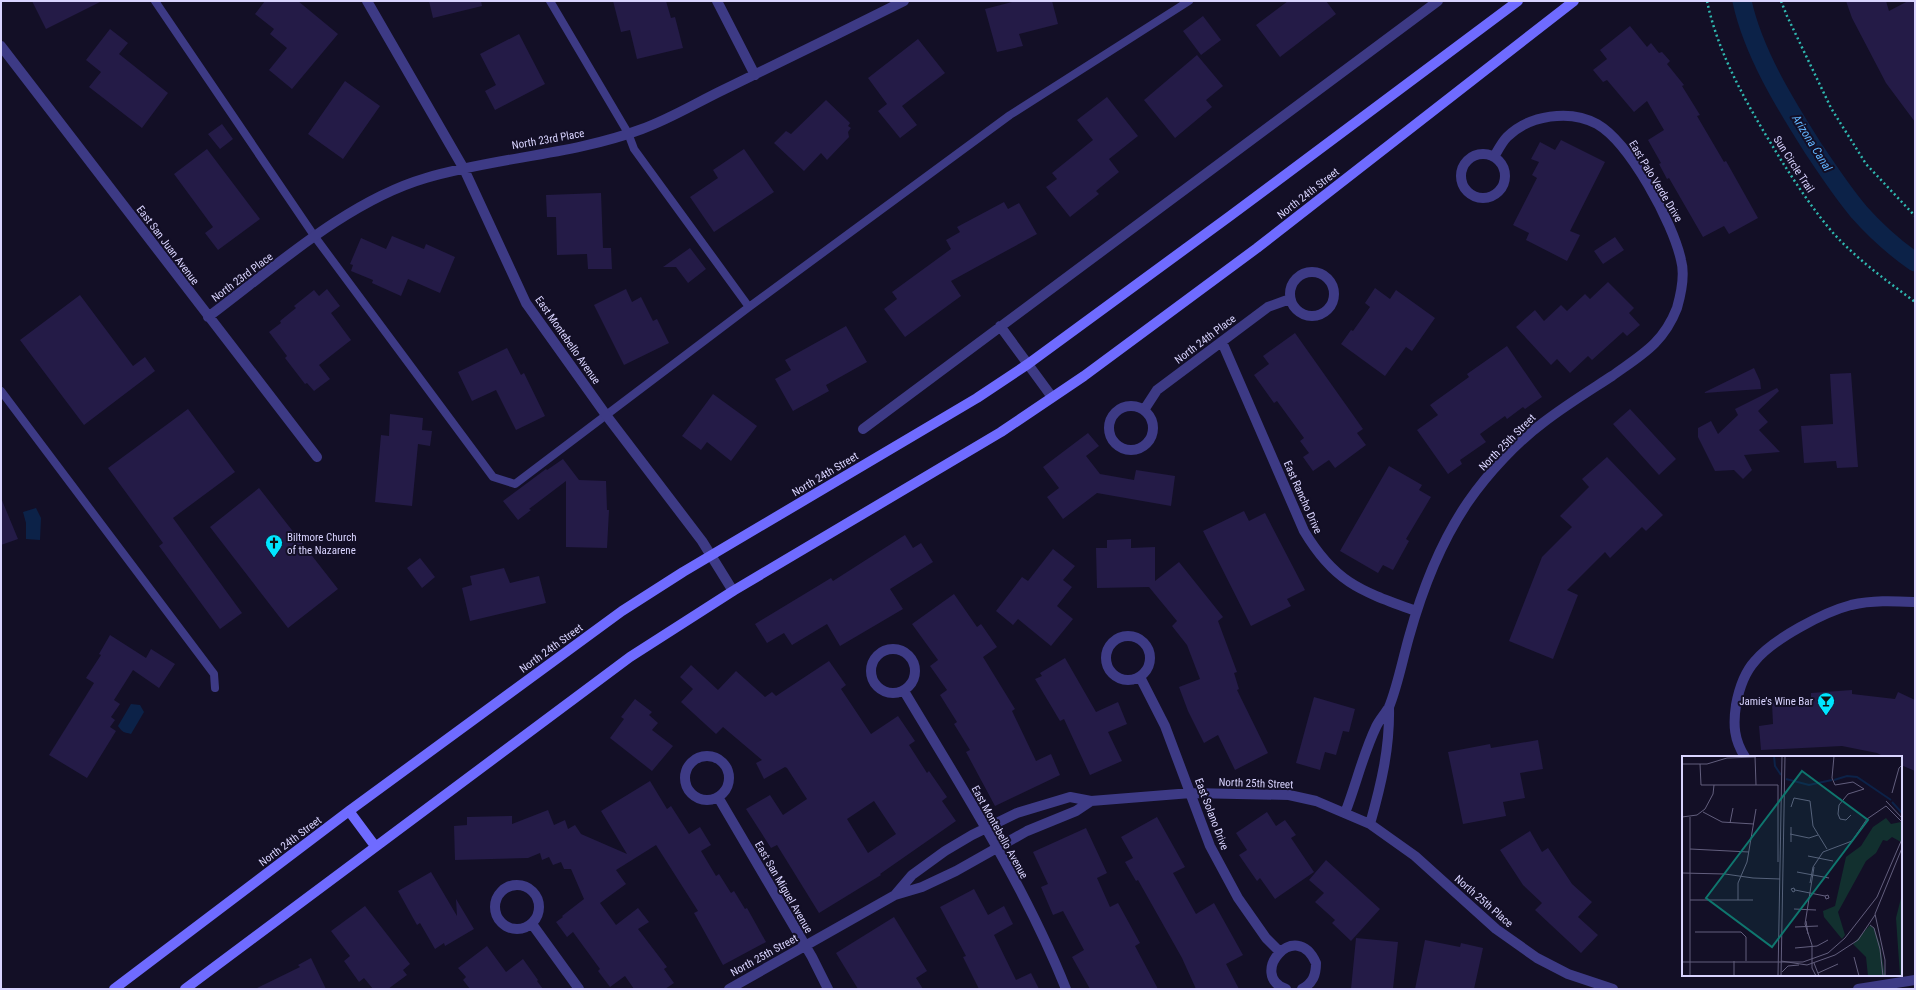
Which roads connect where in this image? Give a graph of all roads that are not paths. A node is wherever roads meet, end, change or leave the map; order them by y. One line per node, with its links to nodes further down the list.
1 (155, 1): 15 (lane)
2 (367, 1): 14 (street, East Montebello Avenue)
3 (550, 1): 12 (lane)
4 (717, 1): 11 (street)
5 (904, 1): 11 (street, North 23rd Place)
6 (1189, 1): 17 (lane)
7 (1438, 1): 19 (street)
8 (1518, 1): 22 (main road, North 24th Street)
9 (1574, 1): 24 (main road, North 24th Street)
10 (1, 46): 18 (street, East San Juan Avenue)
11 (755, 74): 12 (street, North 23rd Place)
12 (628, 133): 14 (street, North 23rd Place); 17 (lane)
13 (1494, 156): 13 (street); 20 (street, East Palo Verde Drive)
14 (464, 169): 15 (street, North 23rd Place); 26 (street, East Montebello Avenue)
15 (316, 236): 18 (street, North 23rd Place); 26 (lane)
16 (1290, 299): 16 (street); 21 (street, North 24th Place)
17 (749, 307): 26 (lane)
18 (208, 317): 28 (street, East San Juan Avenue)
19 (1000, 326): 22 (street); 27 (street)
20 (1666, 330): 32 (street, North 25th Street)
21 (1222, 342): 25 (street, North 24th Place); 32 (street, East Rancho Drive)
22 (1028, 364): 24 (street); 29 (main road, North 24th Street)
23 (1, 391): 34 (lane)
24 (1052, 397): 30 (main road, North 24th Street)
25 (1144, 410): 25 (street)
26 (606, 415): 29 (street, East Montebello Avenue)
27 (863, 429)
28 (317, 457)
29 (711, 556): 30 (street, East Montebello Avenue); 41 (main road, North 24th Street)
30 (733, 591): 45 (main road, North 24th Street)
31 (1915, 602): 37 (street)
32 (1416, 611): 36 (street, North 25th Street)
33 (1140, 677): 33 (street); 38 (street, East Solano Drive)
34 (214, 688)
35 (904, 691): 35 (street); 44 (street, East Montebello Avenue)
36 (1389, 706): 42 (street, North 25th Street); 43 (street, North 25th Street)
37 (1744, 756)
38 (1190, 793): 40 (street, North 25th Street); 42 (street, North 25th Street); 50 (street, East Solano Drive)
39 (718, 797): 39 (street); 49 (street, East San Miguel Avenue)
40 (1091, 800): 44 (street, North 25th Street); 46 (street, North 25th Street)
41 (349, 811): 45 (main road); 52 (main road, North 24th Street)
42 (1345, 813): 43 (street, North 25th Street)
43 (1370, 824): 60 (street, North 25th Place)
44 (986, 828): 46 (street, East Montebello Avenue); 47 (street, North 25th Street)
45 (375, 846): 53 (main road, North 24th Street)
46 (996, 848): 47 (street, North 25th Street); 57 (street, East Montebello Avenue)
47 (895, 895): 49 (street, North 25th Street)
48 (532, 924): 48 (street); 54 (street)
49 (805, 946): 55 (street, North 25th Street); 56 (street, East San Miguel Avenue)
50 (1279, 951): 58 (street); 59 (street)
51 (1915, 980): 61 (street)
52 (114, 989)
53 (185, 989)
54 (579, 989)
55 (729, 989)
56 (828, 989)
57 (1066, 989)
58 (1286, 989)
59 (1302, 989)
60 (1613, 989)
61 (1858, 989)

